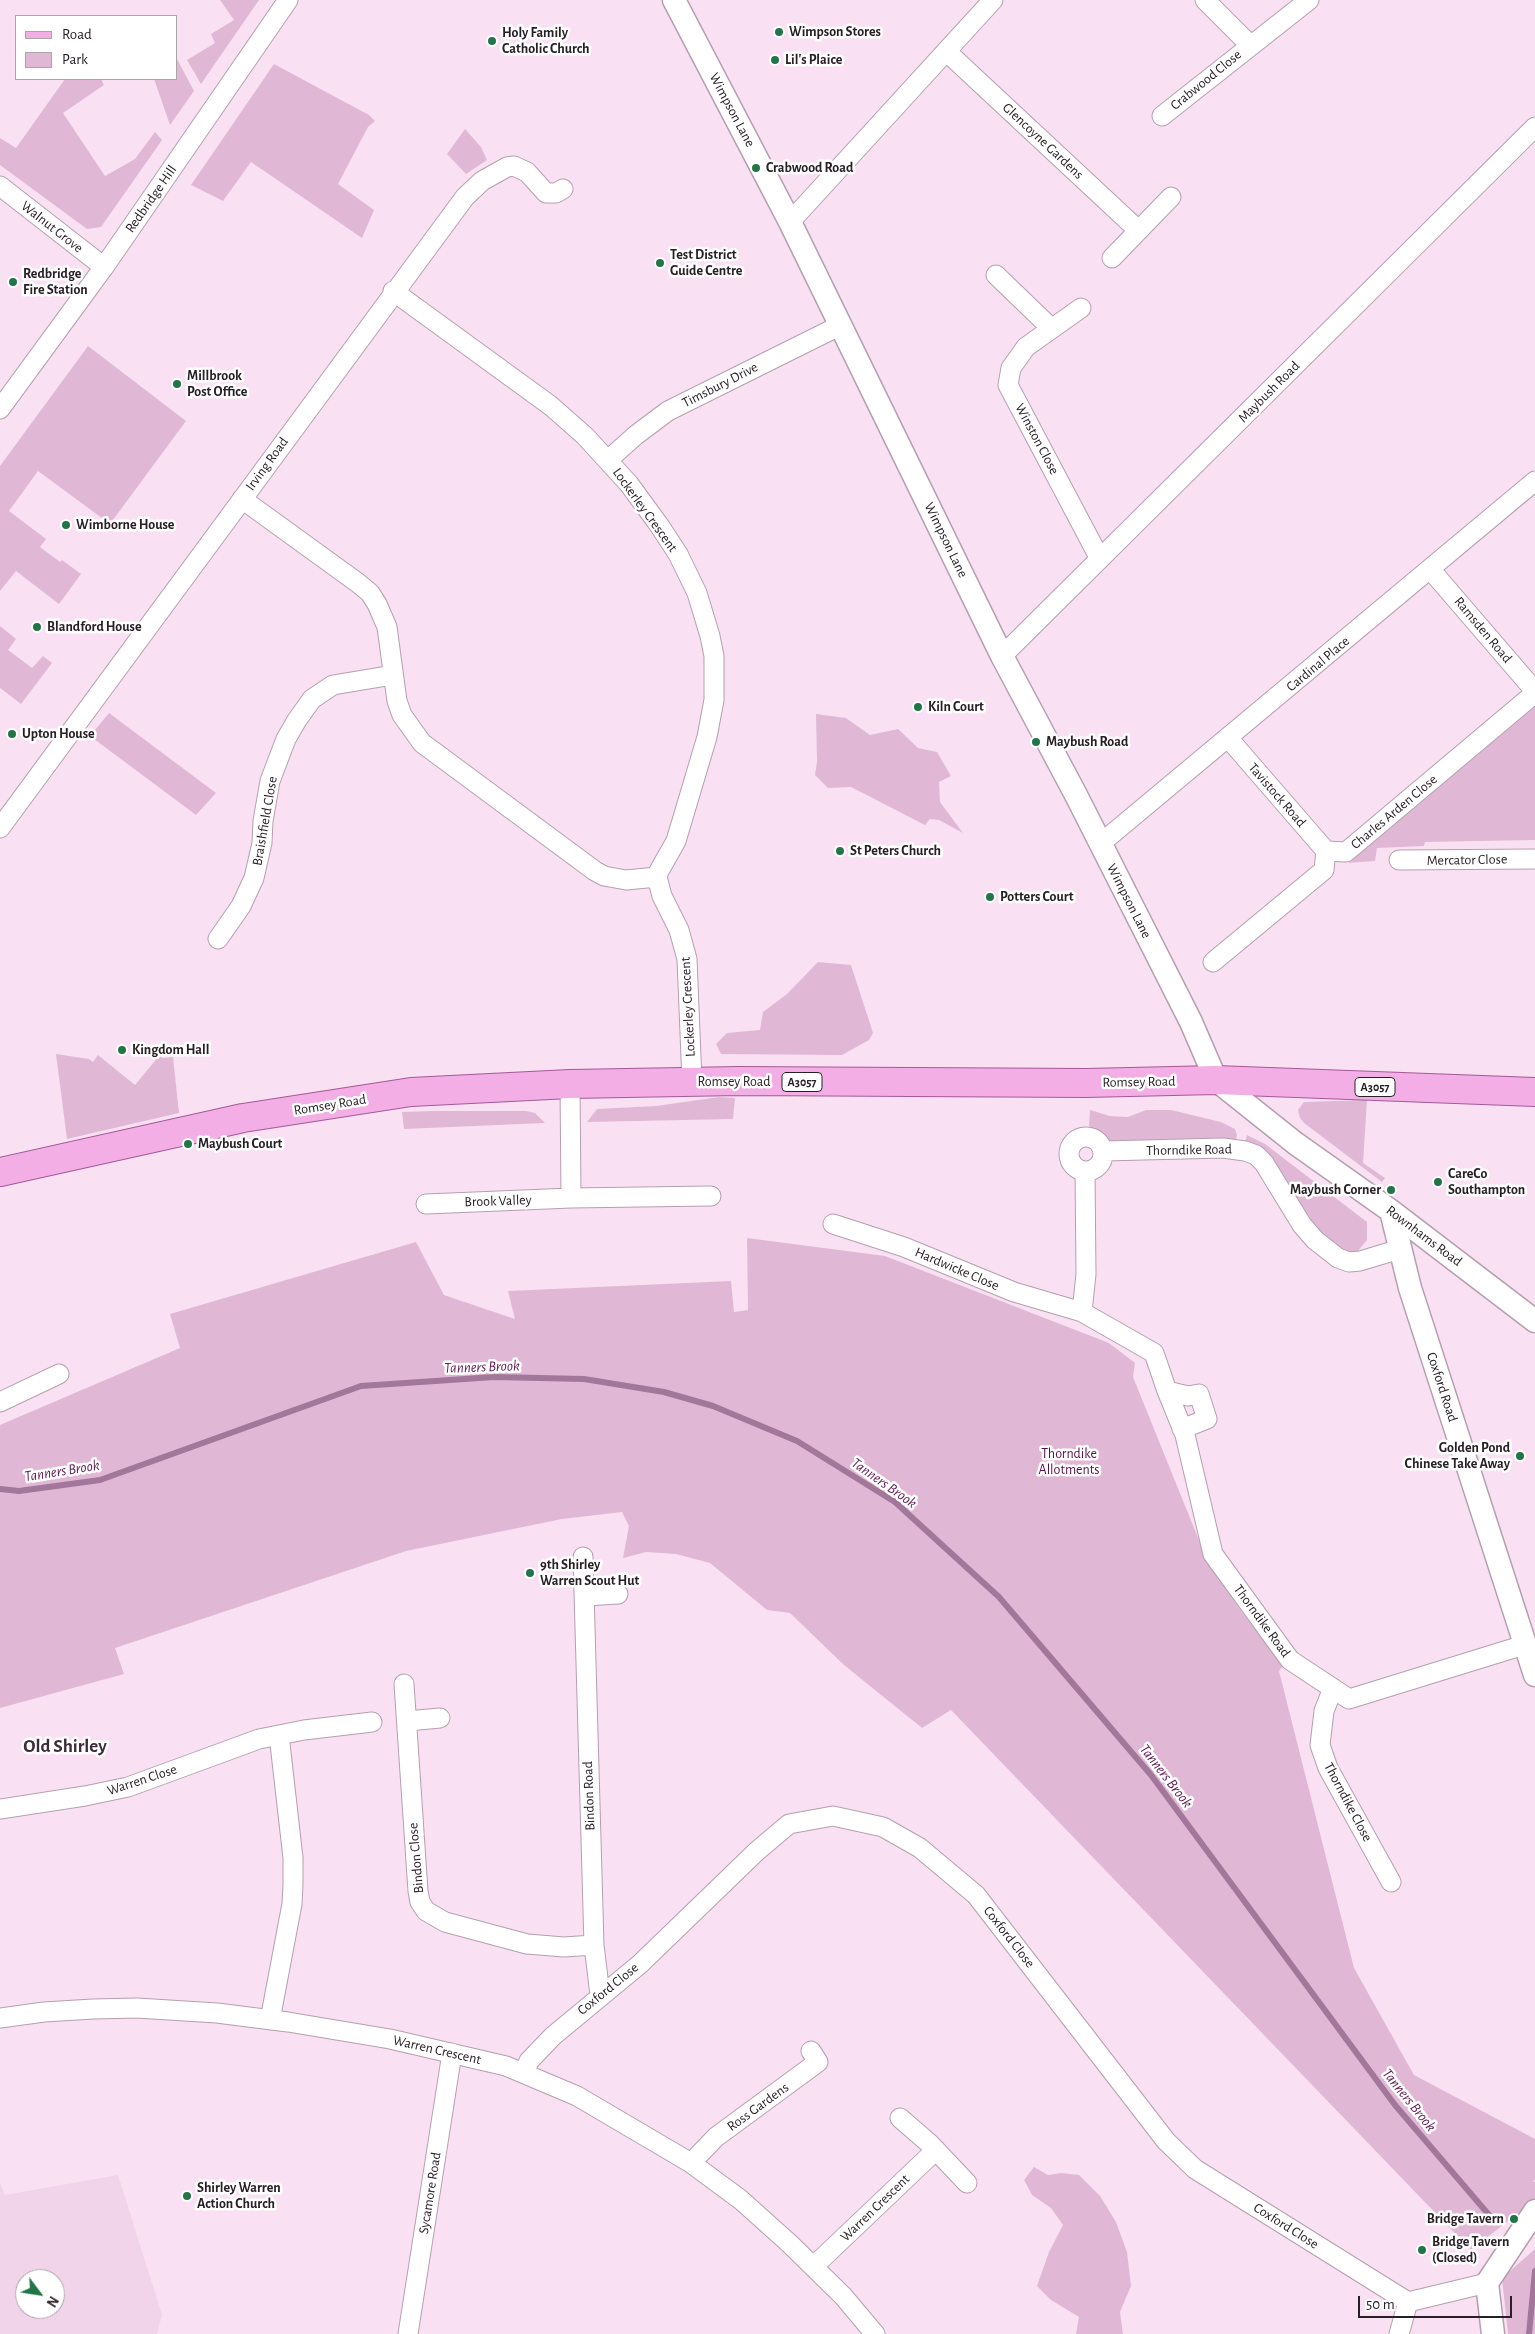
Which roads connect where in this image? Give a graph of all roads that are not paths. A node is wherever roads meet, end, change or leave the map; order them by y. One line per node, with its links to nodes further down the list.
1 (288, 0): 16 (street, Redbridge Hill)
2 (674, 0): 13 (street, Wimpson Lane)
3 (993, 0): 7 (street)
4 (1205, 0): 6 (street, Crabwood Close)
5 (1309, 0): 6 (street, Crabwood Close)
6 (1250, 45): 8 (street, Crabwood Close)
7 (947, 52): 13 (street); 14 (street, Glencoyne Gardens)
8 (1162, 116)
9 (1535, 127): 26 (street, Maybush Road)
10 (0, 186): 16 (street, Walnut Grove)
11 (563, 189): 18 (street, Irving Road)
12 (1171, 197): 14 (street)
13 (790, 222): 20 (street, Wimpson Lane)
14 (1138, 230): 15 (street)
15 (1112, 258)
16 (104, 267): 22 (street, Redbridge Hill)
17 (996, 275): 21 (street)
18 (393, 292): 23 (street, Lockerley Crescent); 25 (street, Irving Road)
19 (1081, 308): 21 (street, Winston Close)
20 (841, 325): 23 (street, Timsbury Drive); 28 (street, Wimpson Lane)
21 (1052, 328): 26 (street, Winston Close)
22 (3, 398)
23 (608, 460): 37 (street, Lockerley Crescent)
24 (1535, 481): 27 (street, Cardinal Place)
25 (242, 499): 29 (street); 32 (street, Irving Road)
26 (1100, 559): 28 (street, Maybush Road)
27 (1430, 569): 30 (street, Ramsden Road); 31 (street, Cardinal Place)
28 (1002, 656): 33 (street, Wimpson Lane)
29 (393, 675): 37 (street); 38 (street, Braishfield Close)
30 (1535, 692): 34 (street, Charles Arden Close)
31 (1229, 739): 33 (street, Cardinal Place); 34 (street, Tavistock Road)
32 (0, 828)
33 (1100, 844): 40 (street, Wimpson Lane)
34 (1326, 851): 39 (street)
35 (1535, 859): 36 (street, Mercator Close)
36 (1399, 860)
37 (657, 877): 41 (street, Lockerley Crescent)
38 (218, 939)
39 (1213, 962)
40 (1216, 1080): 41 (main road, Romsey Road / A3057); 43 (main road, Romsey Road / A3057); 50 (street, Rownhams Road)
41 (692, 1082): 42 (main road, Romsey Road / A3057)
42 (570, 1084): 46 (main road, Romsey Road / A3057); 48 (street)
43 (1535, 1092)
44 (1104, 1151): 45 (street); 45 (street); 52 (street, Thorndike Road)
45 (1085, 1171): 53 (street)
46 (0, 1172)
47 (711, 1196): 48 (street, Brook Valley)
48 (570, 1198): 49 (street, Brook Valley)
49 (426, 1204)
50 (1391, 1211): 52 (street, Coxford Road); 54 (street, Rownhams Road)
51 (833, 1224): 53 (street, Hardwicke Close)
52 (1400, 1249): 62 (street, Coxford Road)
53 (1082, 1312): 56 (street, Thorndike Road)
54 (1535, 1321)
55 (59, 1374): 57 (street)
56 (1167, 1391): 58 (street, Thorndike Road); 58 (street)
57 (0, 1402)
58 (1182, 1429): 65 (street, Thorndike Road)
59 (583, 1557): 61 (street, Bindon Road)
60 (618, 1594): 61 (street)
61 (585, 1596): 72 (street, Bindon Road)
62 (1524, 1645): 63 (street, Coxford Road); 65 (street, Thorndike Road)
63 (1535, 1675)
64 (404, 1684): 67 (street, Bindon Close)
65 (1333, 1688): 71 (street, Thorndike Close)
66 (440, 1718): 67 (street)
67 (407, 1721): 72 (street, Bindon Close)
68 (372, 1722): 69 (street, Warren Close)
69 (279, 1735): 70 (street, Warren Close); 75 (street)
70 (0, 1809)
71 (1391, 1882)
72 (594, 1945): 73 (street, Bindon Road)
73 (600, 1995): 78 (street, Coxford Close); 86 (street, Coxford Close)
74 (0, 2018): 75 (street, Warren Crescent)
75 (270, 2020): 77 (street, Warren Crescent)
76 (811, 2051): 81 (street, Ross Gardens)
77 (452, 2053): 78 (street, Warren Crescent); 87 (street, Sycamore Road)
78 (524, 2073): 81 (street, Warren Crescent)
79 (900, 2118): 80 (street)
80 (936, 2150): 82 (street); 84 (street, Warren Crescent)
81 (690, 2163): 84 (street, Warren Crescent)
82 (967, 2183)
83 (1535, 2211): 85 (street)
84 (814, 2266): 88 (street, Warren Crescent)
85 (1487, 2283): 86 (street); 90 (street)
86 (1408, 2302): 89 (street)
87 (408, 2334)
88 (875, 2334)
89 (1399, 2334)
90 (1493, 2334)

